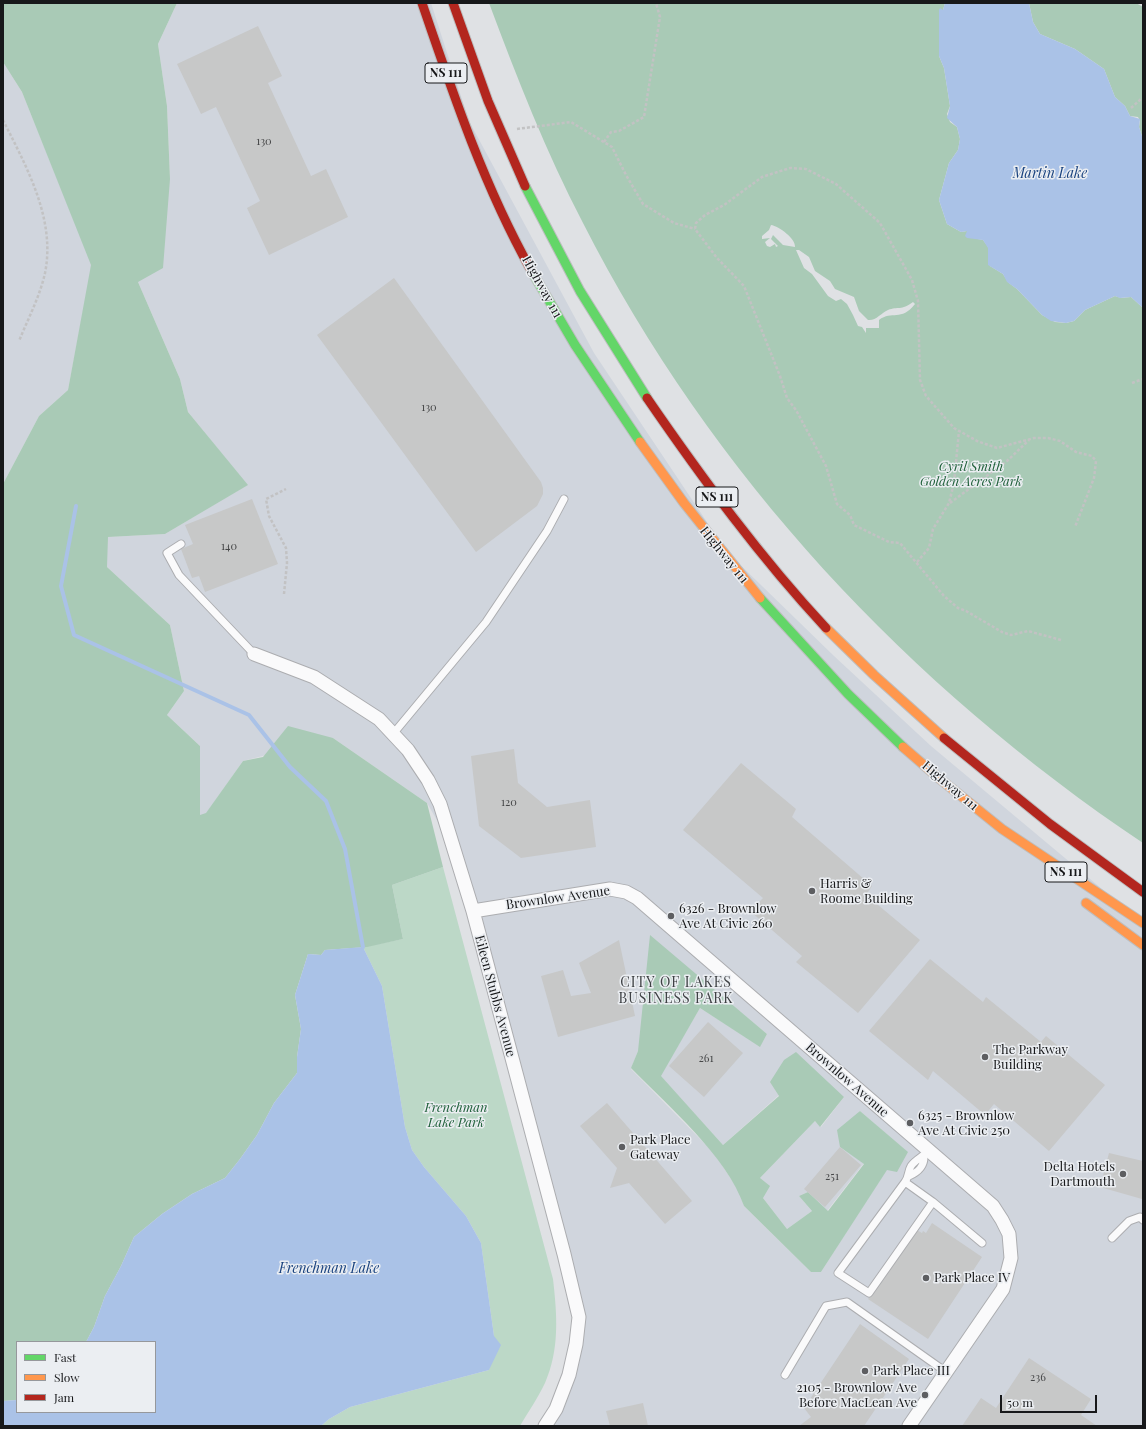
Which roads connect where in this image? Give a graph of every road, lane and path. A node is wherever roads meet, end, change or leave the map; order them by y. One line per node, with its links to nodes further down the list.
1 (422, 3): 10 (highway, Highway 111 / NS 111)
2 (453, 3): 8 (highway, NS 111)
3 (656, 3): 9 (path)
4 (441, 89): 10 (highway)
5 (1143, 99): 6 (path)
6 (1131, 108)
7 (3, 120): 12 (path)
8 (500, 131): 9 (path); 29 (highway, NS 111)
9 (604, 142): 11 (path)
10 (472, 143): 27 (highway, Highway 111 / NS 111)
11 (695, 229): 15 (path); 22 (path)
12 (18, 341)
13 (1143, 379): 14 (path)
14 (1132, 383)
15 (959, 431): 16 (path); 19 (path)
16 (1030, 439): 19 (path); 20 (path)
17 (286, 489): 23 (path)
18 (564, 500): 26 (lane)
19 (949, 503): 22 (path)
20 (1075, 527)
21 (181, 544): 25 (lane)
22 (917, 562): 24 (path)
23 (284, 594)
24 (1061, 640)
25 (254, 654): 26 (street, Eileen Stubbs Avenue)
26 (393, 734): 31 (street, Eileen Stubbs Avenue)
27 (990, 820): 28 (highway); 32 (highway, Highway 111 / NS 111)
28 (1042, 868)
29 (1143, 891)
30 (1079, 898): 33 (highway)
31 (473, 911): 34 (street, Brownlow Avenue); 42 (street, Eileen Stubbs Avenue)
32 (1143, 923)
33 (1143, 945)
34 (926, 1154): 35 (lane); 40 (street, Brownlow Avenue)
35 (907, 1179): 36 (lane); 36 (lane)
36 (933, 1202): 39 (lane)
37 (1143, 1220): 38 (lane)
38 (1112, 1238)
39 (982, 1243)
40 (946, 1372): 41 (lane); 43 (street, Brownlow Avenue)
41 (785, 1375)
42 (545, 1426)
43 (909, 1426)

